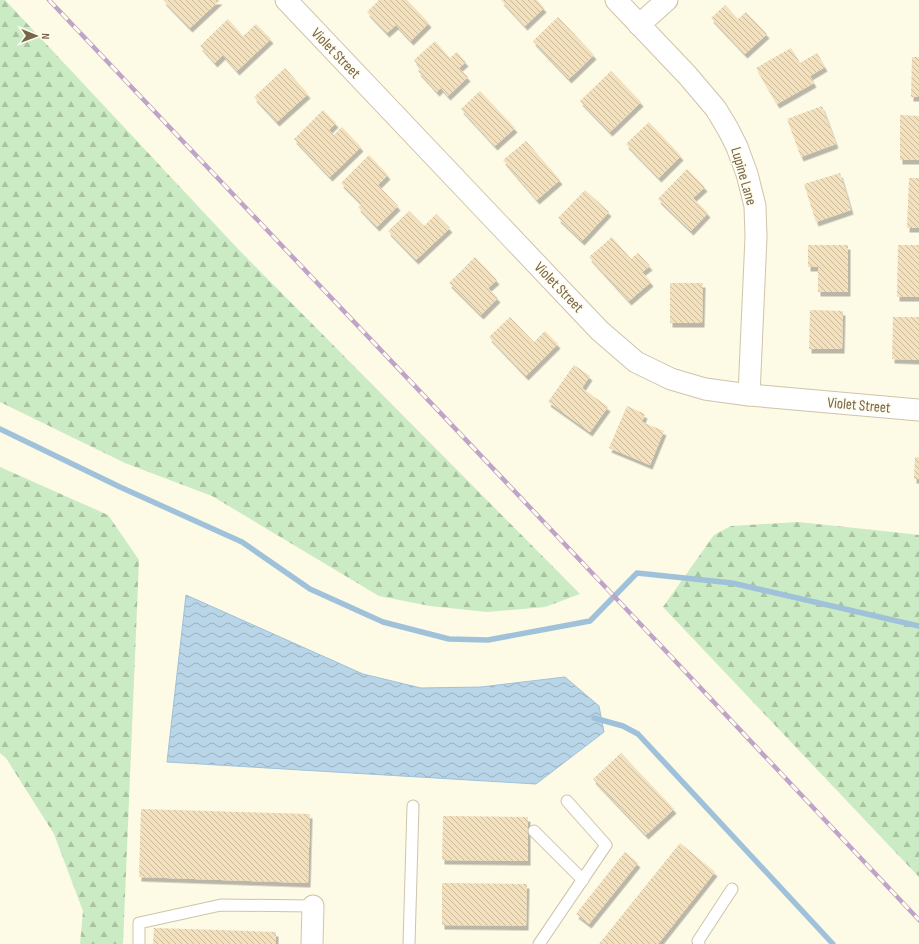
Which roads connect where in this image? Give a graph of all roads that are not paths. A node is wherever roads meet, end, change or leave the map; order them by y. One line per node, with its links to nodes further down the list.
1 (286, 0): 5 (street, Violet Street)
2 (616, 0): 4 (street, Lupine Lane)
3 (667, 0): 4 (street)
4 (639, 26): 5 (street, Lupine Lane)
5 (748, 395): 6 (street, Violet Street)
6 (919, 410)
7 (567, 801): 10 (lane)
8 (412, 806): 15 (lane)
9 (534, 831): 10 (lane)
10 (583, 880): 16 (lane)
11 (732, 889): 17 (lane)
12 (313, 906): 13 (lane); 14 (street)
13 (139, 944)
14 (312, 944)
15 (409, 944)
16 (539, 944)
17 (699, 944)

